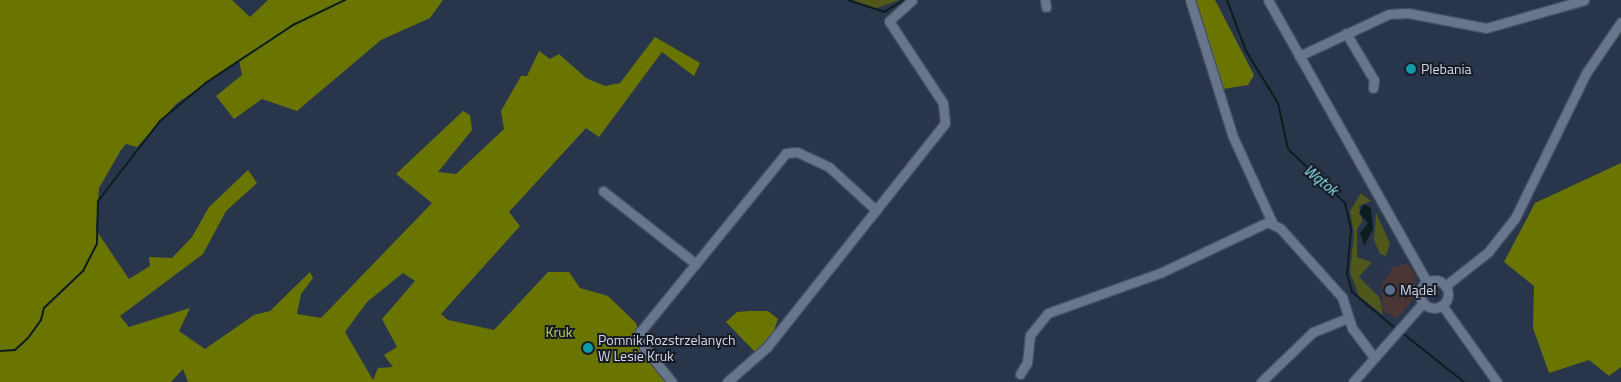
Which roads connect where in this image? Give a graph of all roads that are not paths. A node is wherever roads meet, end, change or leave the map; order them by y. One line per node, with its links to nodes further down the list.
1 (912, 0): 10 (street)
2 (1190, 0): 11 (street)
3 (1268, 0): 7 (street)
4 (1584, 0): 6 (street)
5 (1621, 22): 14 (street)
6 (1346, 33): 7 (street); 8 (street)
7 (1299, 56): 13 (street)
8 (1373, 88)
9 (603, 191): 12 (street)
10 (876, 210): 12 (street); 21 (street)
11 (1272, 222): 17 (street); 19 (street)
12 (696, 264): 20 (street)
13 (1427, 282): 14 (street); 15 (street)
14 (1445, 286): 16 (street)
15 (1423, 304): 16 (street); 18 (street)
16 (1442, 305): 24 (street)
17 (1347, 318): 18 (street); 22 (street)
18 (1374, 357): 23 (street)
19 (1020, 374)
20 (672, 382)
21 (727, 382)
22 (1261, 382)
23 (1353, 382)
24 (1497, 382)

